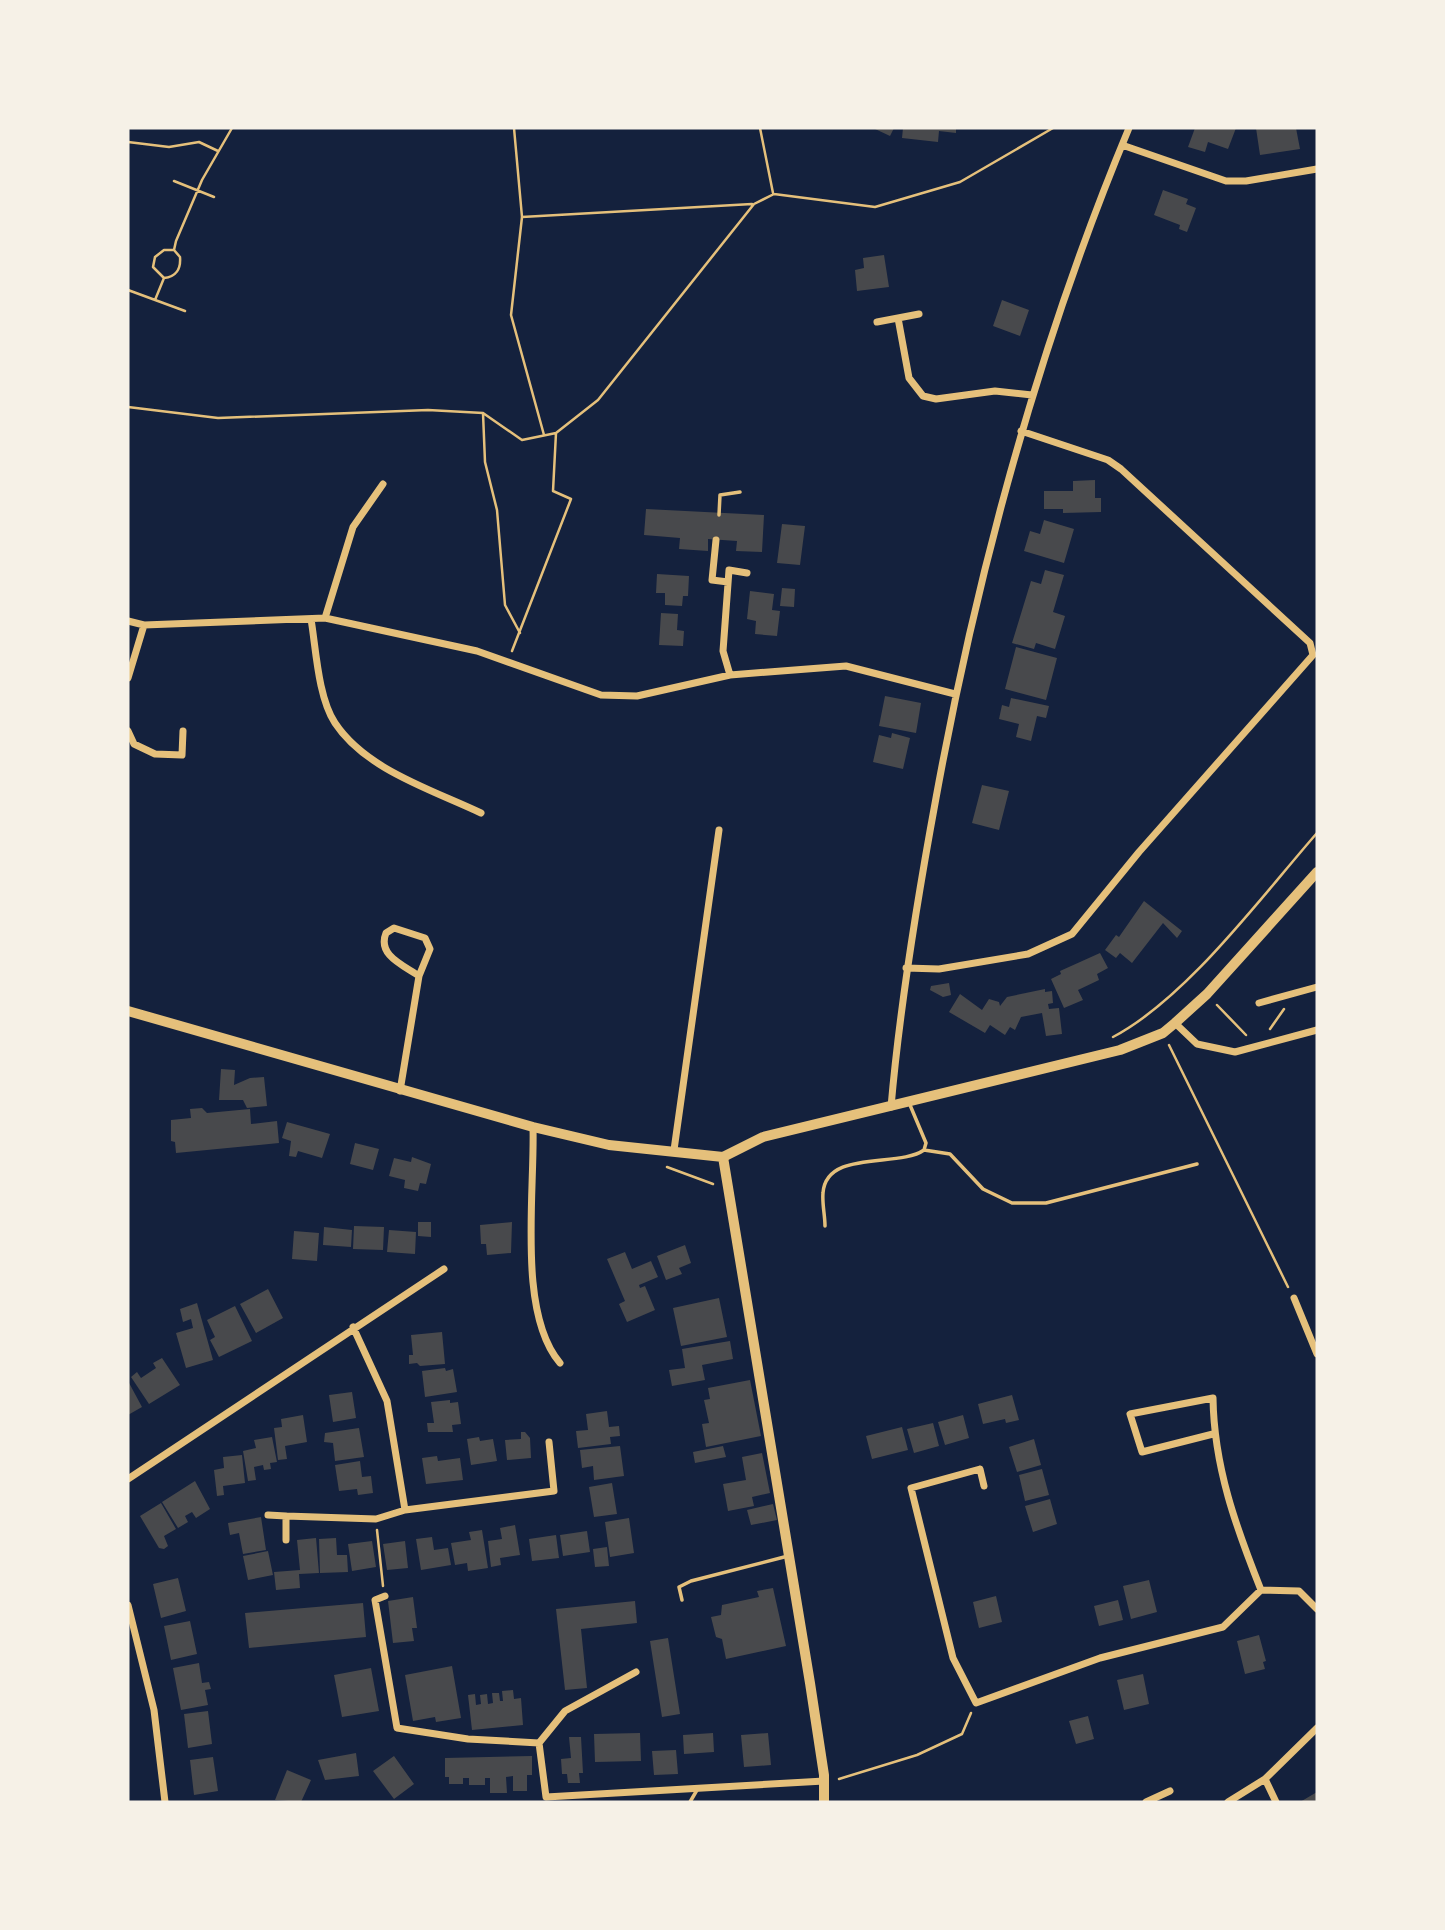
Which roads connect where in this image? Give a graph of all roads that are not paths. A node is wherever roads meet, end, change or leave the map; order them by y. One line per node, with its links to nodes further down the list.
1 (1129, 128): 2 (street)
2 (1122, 145): 3 (street); 7 (street)
3 (1317, 169)
4 (919, 314): 5 (street)
5 (898, 318): 6 (street); 7 (street)
6 (877, 322)
7 (1032, 395): 8 (street)
8 (1021, 431): 21 (street); 27 (street)
9 (383, 484): 15 (street)
10 (740, 492): 11 (lane)
11 (719, 515)
12 (716, 540): 14 (street)
13 (747, 573): 14 (street)
14 (728, 582): 19 (street)
15 (325, 618): 16 (street); 19 (street)
16 (311, 619): 18 (street); 24 (street)
17 (128, 621): 18 (street)
18 (144, 625): 20 (street)
19 (730, 675): 21 (street)
20 (128, 678)
21 (955, 694): 27 (street)
22 (128, 731): 23 (street)
23 (183, 731)
24 (481, 813)
25 (719, 830): 38 (street)
26 (1317, 872): 32 (street)
27 (906, 968): 36 (street)
28 (419, 976): 28 (street); 34 (street)
29 (1317, 987): 30 (street)
30 (1259, 1003)
31 (128, 1011): 34 (main road)
32 (1175, 1023): 33 (street); 35 (street)
33 (1317, 1030)
34 (400, 1091): 37 (main road)
35 (909, 1103): 36 (street); 39 (lane)
36 (891, 1107): 40 (street)
37 (533, 1127): 38 (main road); 47 (street)
38 (674, 1150): 40 (main road)
39 (924, 1150): 41 (lane); 42 (lane)
40 (723, 1157): 56 (main road)
41 (1197, 1164)
42 (825, 1226)
43 (444, 1269): 45 (street)
44 (1294, 1298): 46 (street)
45 (353, 1326): 50 (street); 52 (street)
46 (1317, 1354)
47 (560, 1363)
48 (1213, 1434): 48 (street); 57 (street)
49 (549, 1442): 52 (street)
50 (128, 1479)
51 (984, 1486): 57 (street)
52 (404, 1510): 54 (street)
53 (268, 1515): 54 (street)
54 (286, 1516): 55 (street)
55 (286, 1540)
56 (790, 1556): 59 (lane); 66 (main road)
57 (1261, 1590): 61 (street)
58 (384, 1596): 64 (street)
59 (682, 1600)
60 (128, 1605): 70 (street)
61 (1317, 1609)
62 (636, 1672): 64 (street)
63 (1317, 1728): 65 (street)
64 (538, 1742): 67 (street)
65 (1265, 1779): 74 (street); 75 (street)
66 (824, 1781): 67 (street); 72 (main road)
67 (698, 1788): 71 (lane)
68 (1170, 1791): 69 (street)
69 (1156, 1801): 73 (street)
70 (165, 1802)
71 (690, 1802)
72 (824, 1802)
73 (1146, 1802)
74 (1228, 1802)
75 (1276, 1802)

